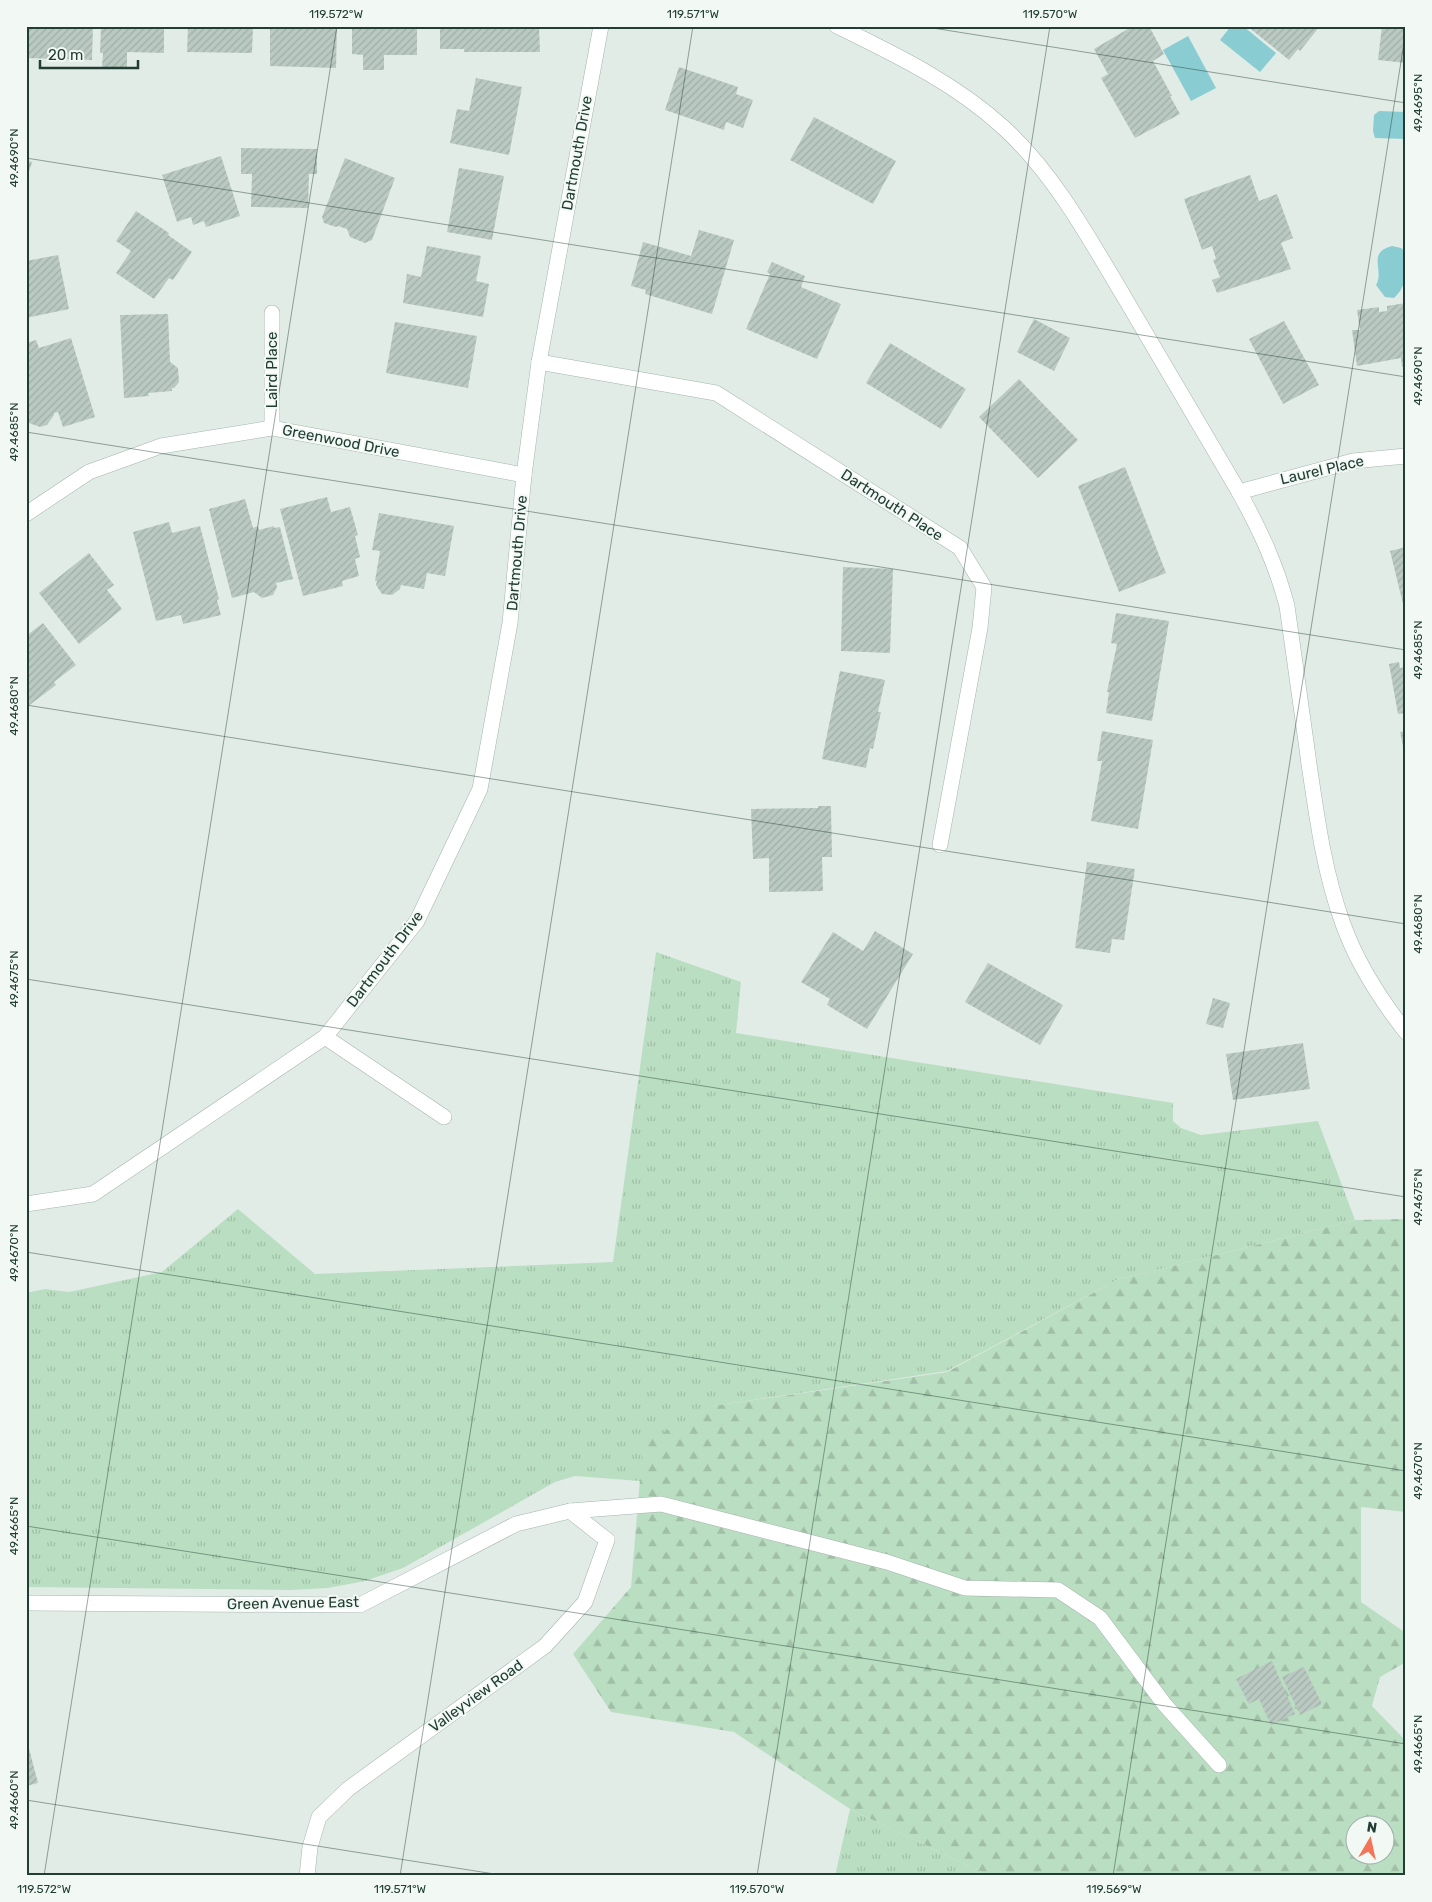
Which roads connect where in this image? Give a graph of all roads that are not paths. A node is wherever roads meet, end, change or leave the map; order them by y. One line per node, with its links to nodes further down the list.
1 (601, 26): 4 (street, Dartmouth Drive)
2 (837, 26): 8 (street)
3 (272, 312): 5 (street, Laird Place)
4 (539, 362): 7 (street, Dartmouth Drive); 10 (street, Dartmouth Place)
5 (272, 428): 7 (street, Greenwood Drive); 9 (street, Greenwood Drive)
6 (1406, 456): 8 (street, Laurel Place)
7 (524, 475): 12 (street, Dartmouth Drive)
8 (1239, 492): 11 (street)
9 (26, 514)
10 (940, 845)
11 (1406, 1032)
12 (325, 1037): 13 (street); 14 (street, Dartmouth Drive)
13 (444, 1117)
14 (26, 1204)
15 (570, 1511): 16 (street, Green Avenue East); 17 (street, Green Avenue East); 18 (street, Valleyview Road)
16 (26, 1603)
17 (1219, 1765)
18 (307, 1876)

